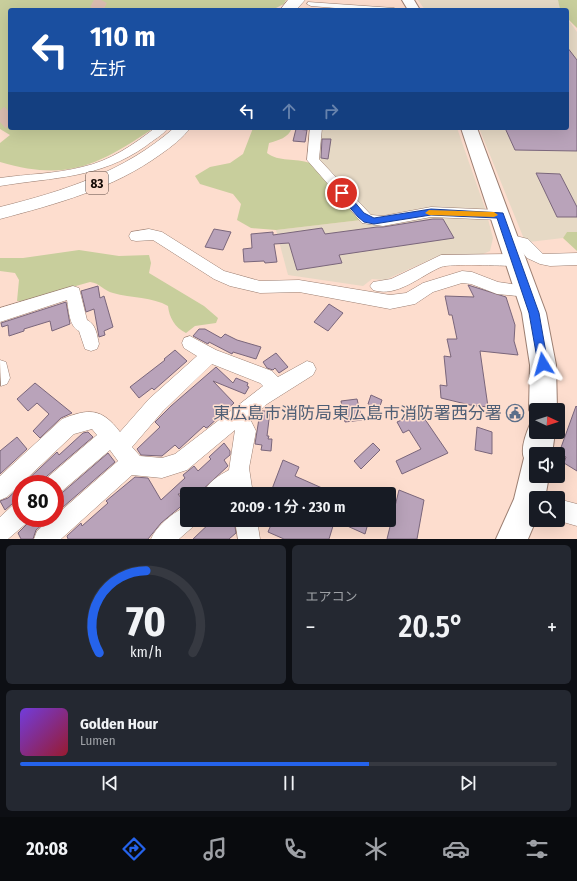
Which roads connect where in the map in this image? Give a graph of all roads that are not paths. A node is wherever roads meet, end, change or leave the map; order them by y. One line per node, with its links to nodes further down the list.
1 (292, 0): 6 (street)
2 (300, 0): 7 (main road)
3 (358, 0): 5 (street)
4 (310, 3): 8 (main road); 9 (street)
5 (412, 6)
6 (286, 8)
7 (292, 8)
8 (301, 8)
9 (370, 8)
10 (159, 130): 15 (street)
11 (170, 130): 16 (main road, 83)
12 (180, 130): 17 (main road, 83)
13 (316, 130): 18 (street)
14 (470, 130): 18 (highway)
15 (0, 182)
16 (0, 202)
17 (0, 213)
18 (500, 215): 20 (highway)
19 (136, 236): 24 (street)
20 (508, 239): 21 (street); 22 (highway)
21 (577, 259)
22 (516, 260): 23 (street); 24 (highway)
23 (378, 286)
24 (528, 291): 31 (highway)
25 (0, 315): 27 (street)
26 (190, 342): 28 (street)
27 (91, 344)
28 (210, 355): 30 (street); 33 (street)
29 (307, 369): 30 (street)
30 (277, 388): 32 (street)
31 (543, 403)
32 (238, 416): 33 (street); 35 (street)
33 (121, 449): 34 (street); 37 (street); 45 (street)
34 (64, 479)
35 (242, 485): 36 (street)
36 (221, 487)
37 (0, 490)
38 (529, 508): 48 (highway)
39 (565, 512): 40 (street)
40 (577, 515)
41 (12, 521): 44 (street)
42 (180, 523): 46 (street)
43 (247, 527): 47 (street)
44 (0, 531)
45 (46, 539)
46 (162, 539)
47 (249, 539)
48 (512, 539)

